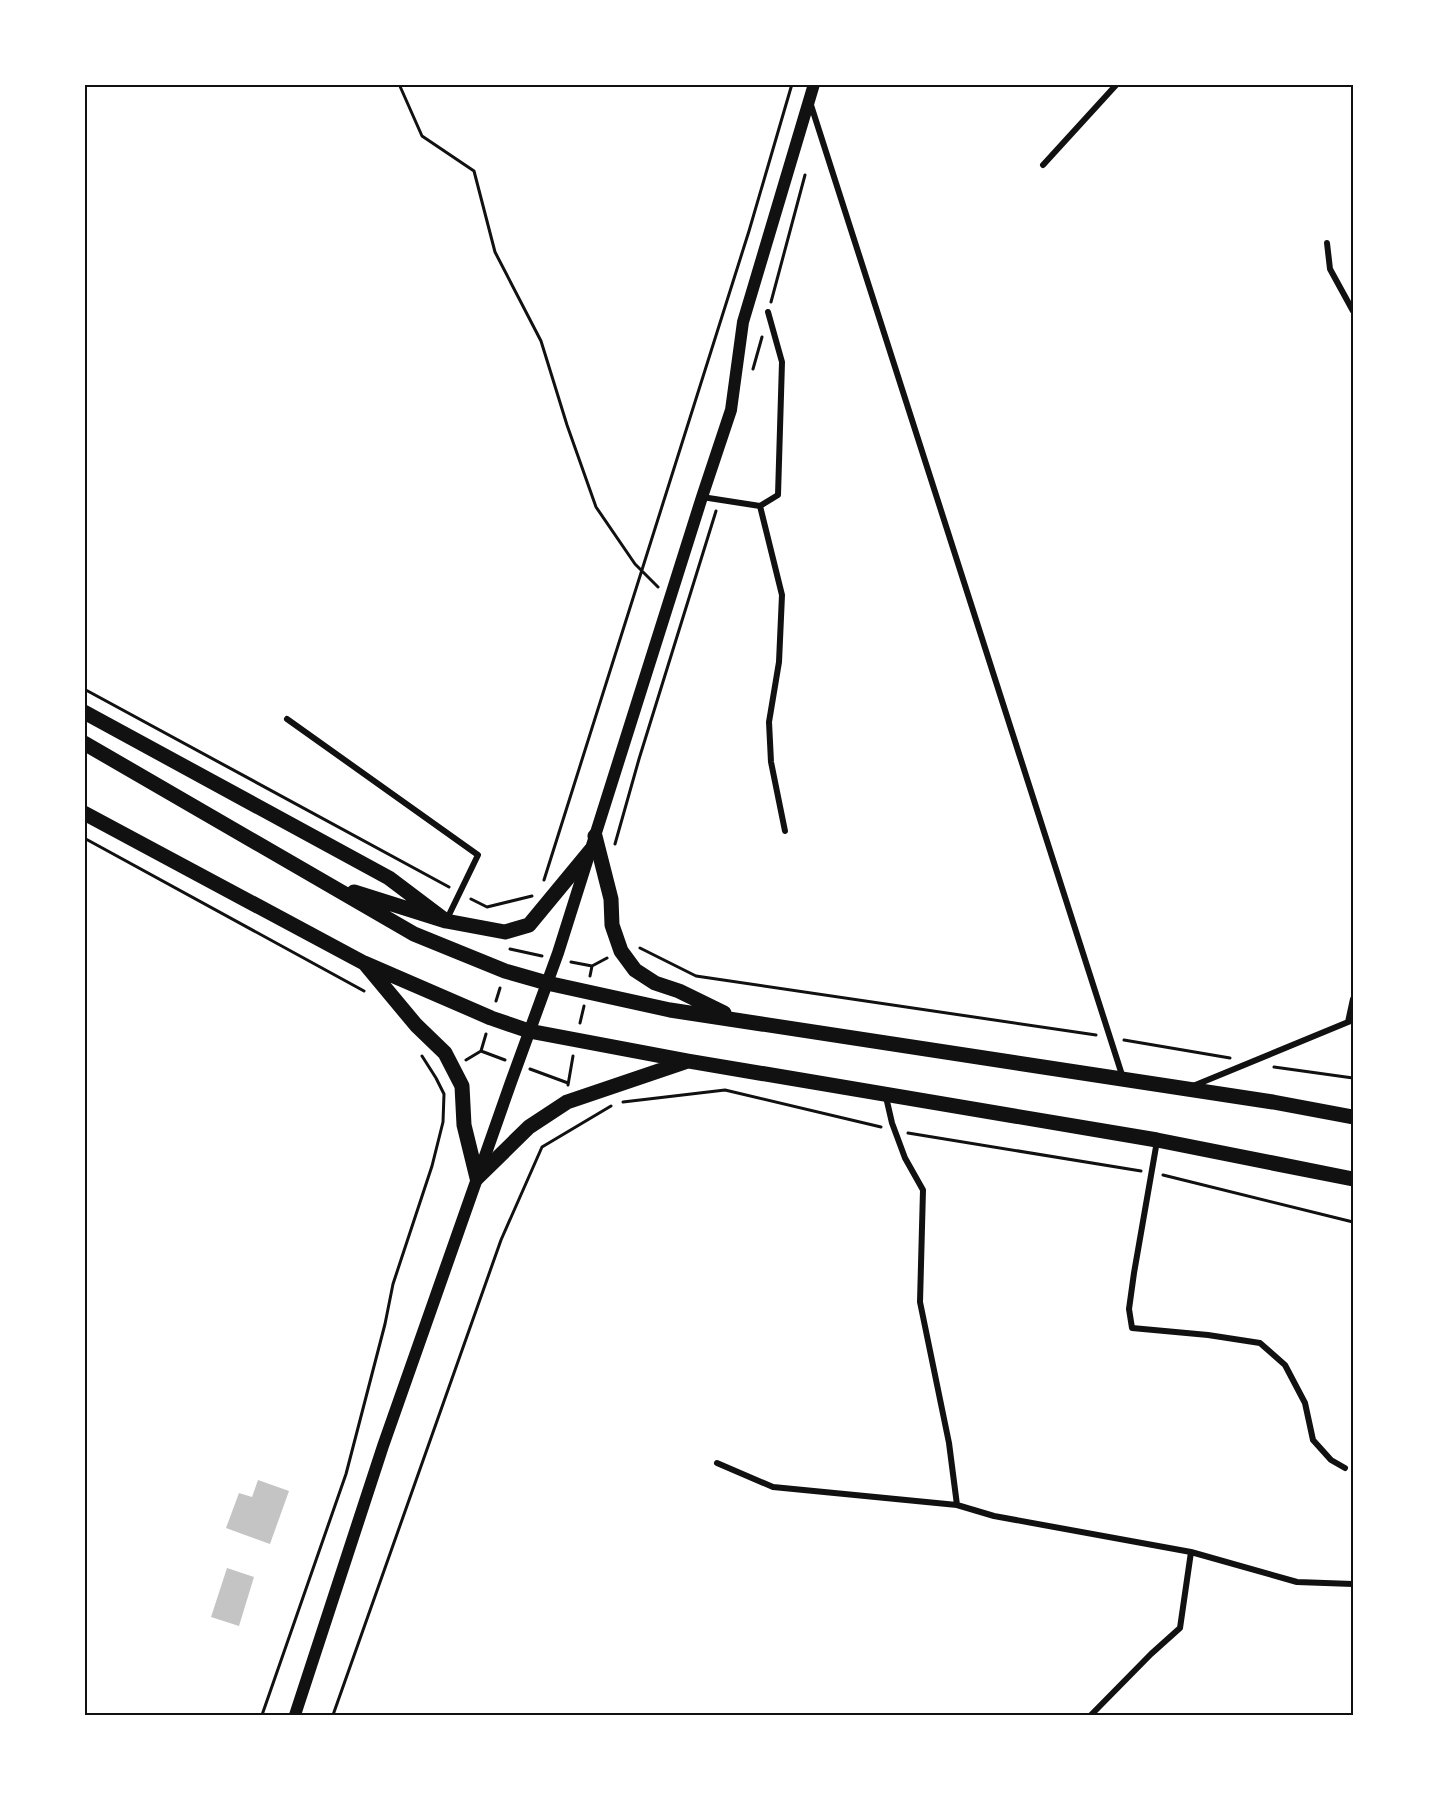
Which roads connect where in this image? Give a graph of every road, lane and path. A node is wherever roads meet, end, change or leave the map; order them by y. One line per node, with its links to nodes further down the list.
1 (399, 84): 12 (path)
2 (792, 84): 12 (path)
3 (814, 84): 5 (main road)
4 (1117, 84): 6 (street)
5 (809, 98): 10 (main road); 35 (street)
6 (1043, 165)
7 (1328, 243): 8 (street)
8 (1353, 311)
9 (768, 312): 11 (street)
10 (702, 497): 11 (street); 13 (main road)
11 (760, 506): 19 (street)
12 (642, 571): 13 (path); 22 (path)
13 (670, 599): 21 (main road)
14 (84, 689): 24 (path)
15 (84, 712): 26 (main road)
16 (287, 719): 24 (street)
17 (84, 743): 23 (main road)
18 (84, 813): 28 (main road)
19 (785, 831)
20 (84, 838): 30 (path)
21 (593, 843): 26 (main road); 29 (main road); 32 (main road)
22 (543, 883)
23 (327, 884): 26 (main road); 29 (main road)
24 (460, 893): 25 (path); 26 (street)
25 (539, 894)
26 (446, 921)
27 (633, 945): 35 (path)
28 (364, 963): 34 (main road); 45 (main road)
29 (547, 983): 32 (main road); 34 (main road)
30 (372, 997)
31 (1353, 999): 33 (street)
32 (740, 1021): 38 (main road)
33 (1351, 1021): 39 (street)
34 (529, 1031): 37 (main road); 45 (main road)
35 (1110, 1037): 38 (street)
36 (420, 1053): 53 (path)
37 (688, 1061): 40 (main road); 45 (main road)
38 (1124, 1081): 39 (main road)
39 (1185, 1090): 41 (main road)
40 (885, 1093): 42 (street); 43 (main road)
41 (1353, 1117)
42 (895, 1131): 44 (path); 50 (street); 55 (path)
43 (1157, 1140): 44 (street); 46 (main road)
44 (1151, 1172): 47 (path); 49 (street)
45 (477, 1178): 54 (main road)
46 (1353, 1179)
47 (1353, 1222)
48 (717, 1463): 50 (street)
49 (1345, 1468)
50 (957, 1505): 51 (street)
51 (1191, 1552): 52 (street); 56 (street)
52 (1353, 1584)
53 (262, 1715)
54 (295, 1715)
55 (333, 1715)
56 (1091, 1715)

